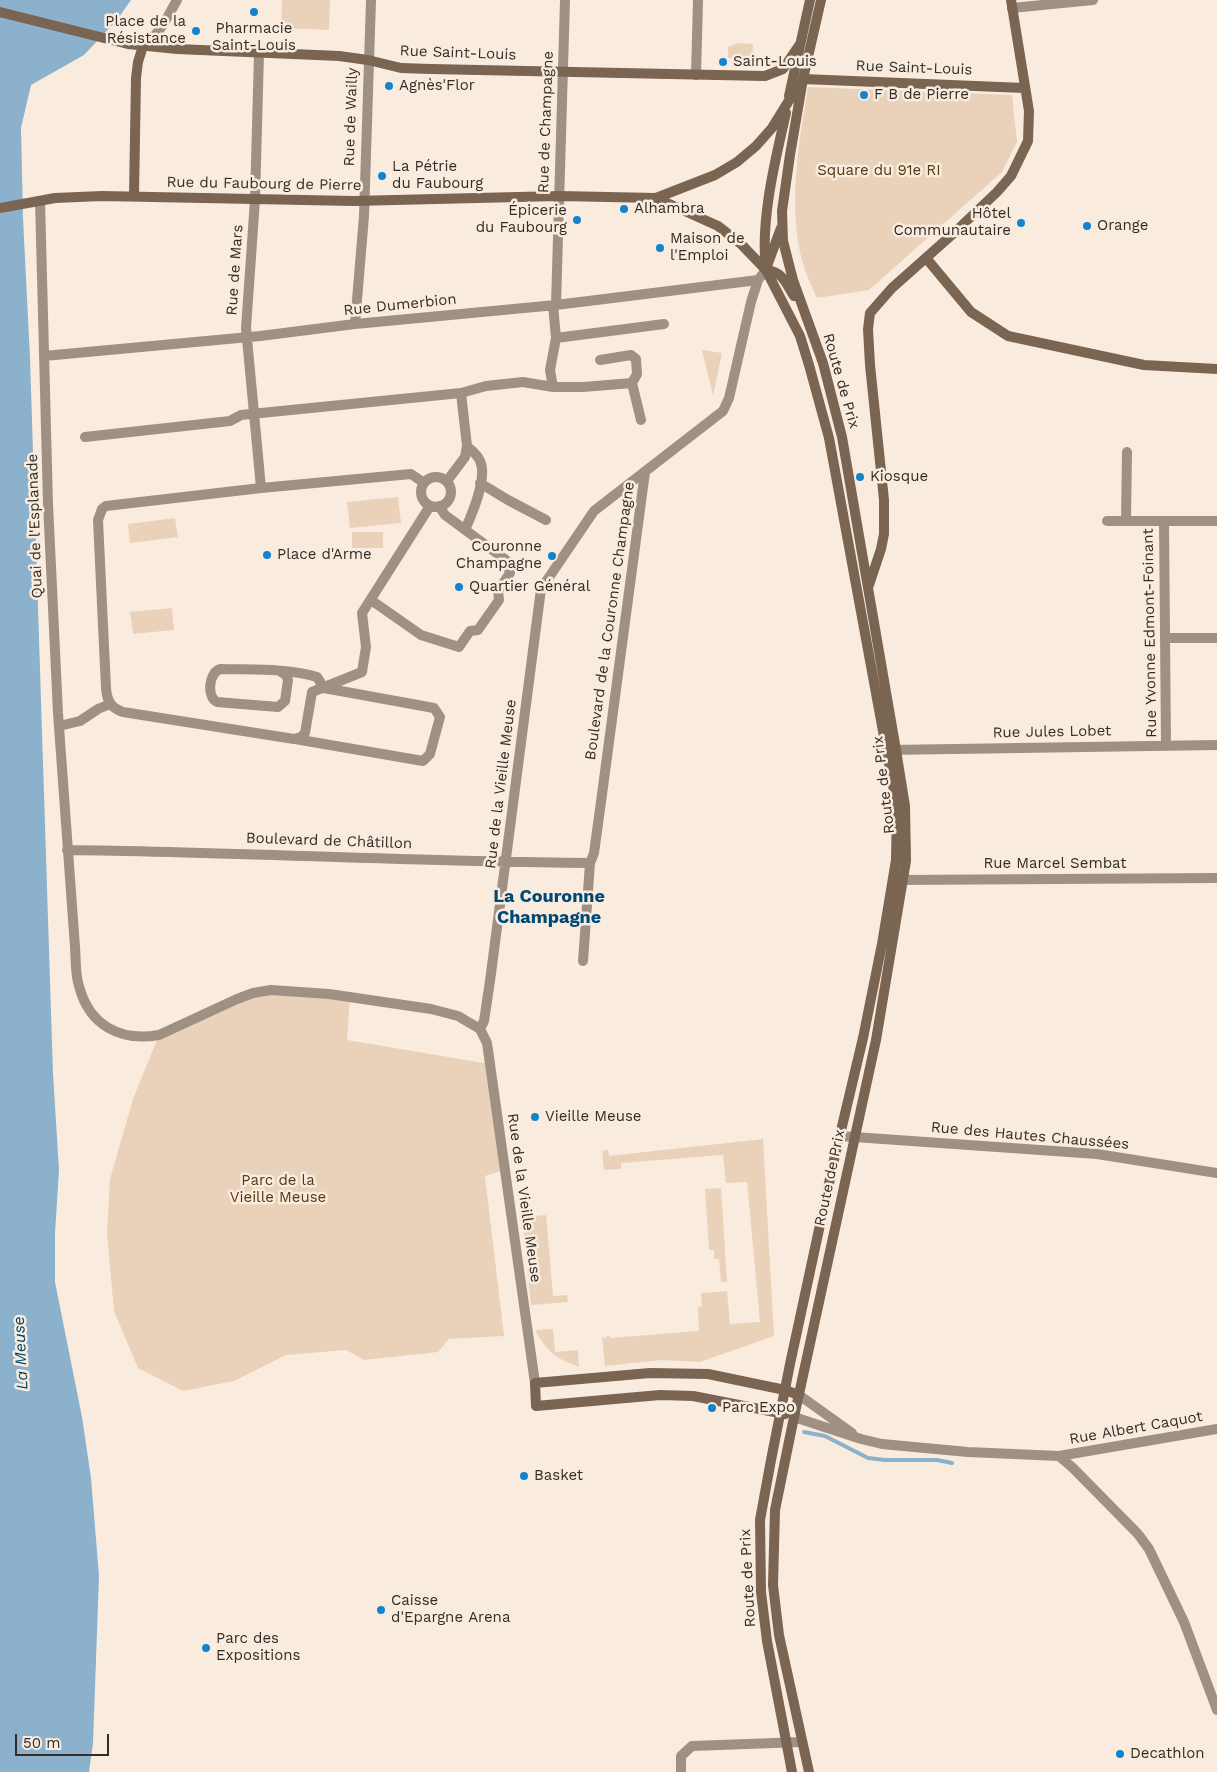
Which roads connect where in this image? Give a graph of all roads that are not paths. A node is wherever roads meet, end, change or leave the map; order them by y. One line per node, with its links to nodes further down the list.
1 (177, 0): 11 (street)
2 (371, 0): 13 (street, Rue de Wailly)
3 (565, 0): 14 (street, Rue de Champagne)
4 (698, 0): 15 (street)
5 (810, 0): 10 (main road, Route de Prix)
6 (821, 0): 16 (main road, Route de Prix)
7 (1093, 0): 8 (street)
8 (1012, 4): 17 (main road)
9 (0, 12): 11 (main road, Rue Saint-Louis)
10 (800, 44): 15 (main road, Rue Saint-Louis); 18 (main road, Route de Prix)
11 (143, 46): 12 (main road, Rue Saint-Louis); 19 (main road)
12 (259, 53): 13 (main road, Rue Saint-Louis); 22 (street, Rue de Mars)
13 (368, 60): 14 (main road, Rue Saint-Louis); 24 (street, Rue de Wailly)
14 (563, 71): 15 (main road, Rue Saint-Louis); 20 (street, Rue de Champagne)
15 (696, 76)
16 (803, 79): 17 (main road, Rue Saint-Louis); 18 (main road); 26 (main road, Route de Prix)
17 (1024, 88): 27 (main road)
18 (787, 105): 21 (main road); 28 (main road, Route de Prix)
19 (134, 196): 22 (main road, Rue du Faubourg de Pierre); 23 (main road, Rue du Faubourg de Pierre)
20 (559, 196): 21 (main road, Rue du Faubourg de Pierre); 24 (main road, Rue du Faubourg de Pierre); 30 (street, Rue de Champagne)
21 (656, 198): 28 (main road, Route de Prix)
22 (255, 200): 24 (main road, Rue du Faubourg de Pierre); 34 (street, Rue de Mars)
23 (40, 201): 25 (main road, Rue du Faubourg de Pierre); 36 (street, Quai de l'Esplanade)
24 (364, 201): 32 (street, Rue de Wailly)
25 (0, 208)
26 (783, 223): 28 (main road); 31 (main road, Route de Prix)
27 (926, 258): 38 (main road); 59 (main road)
28 (766, 270): 29 (street, Boulevard de la Couronne Champagne); 31 (main road); 59 (main road, Route de Prix)
29 (758, 280): 30 (street, Rue Dumerbion); 47 (street, Boulevard de la Couronne Champagne)
30 (554, 305): 32 (street, Rue Dumerbion); 35 (street, Rue de Champagne)
31 (807, 319): 59 (main road, Route de Prix)
32 (355, 324): 34 (street, Rue Dumerbion)
33 (664, 324): 35 (street)
34 (246, 337): 36 (street, Rue Dumerbion); 42 (street, Rue de Mars)
35 (556, 338): 40 (street, Rue de Champagne)
36 (44, 356): 66 (street, Quai de l'Esplanade)
37 (600, 360): 39 (street)
38 (1217, 368)
39 (632, 383): 40 (street); 43 (street)
40 (553, 387): 41 (street)
41 (461, 393): 42 (street); 45 (street)
42 (253, 414): 44 (street); 51 (street, Rue de Mars)
43 (641, 420)
44 (85, 437)
45 (467, 446): 48 (street); 50 (street)
46 (1127, 452): 55 (street)
47 (645, 472): 72 (street, Rue de la Vieille Meuse); 73 (street, Boulevard de la Couronne Champagne)
48 (446, 481): 49 (street); 52 (street)
49 (424, 483): 51 (street); 52 (street)
50 (480, 483): 53 (street); 58 (street)
51 (261, 488): 65 (street)
52 (435, 506): 58 (street); 60 (street)
53 (546, 520)
54 (1107, 521): 55 (street)
55 (1126, 521): 56 (street)
56 (1164, 521): 57 (street); 61 (street, Rue Yvonne Edmont-Foinant)
57 (1217, 521)
58 (465, 530): 60 (street)
59 (863, 590): 70 (main road, Route de Prix)
60 (371, 600): 64 (street)
61 (1165, 638): 62 (street); 69 (street, Rue Yvonne Edmont-Foinant)
62 (1217, 638)
63 (281, 672): 63 (street); 64 (street)
64 (324, 688): 67 (street); 67 (street)
65 (110, 704): 66 (street); 67 (street)
66 (59, 726): 71 (street, Quai de l'Esplanade)
67 (294, 739)
68 (1217, 745): 69 (street, Rue Jules Lobet)
69 (1166, 746): 70 (street, Rue Jules Lobet)
70 (892, 750): 75 (main road, Route de Prix)
71 (67, 850): 72 (street, Boulevard de Châtillon); 77 (street, Quai de l'Esplanade)
72 (505, 862): 73 (street, Boulevard de Châtillon); 77 (street, Rue de la Vieille Meuse)
73 (590, 864): 76 (street, Boulevard de la Couronne Champagne)
74 (1217, 878): 75 (street, Rue Marcel Sembat)
75 (898, 880): 78 (main road, Route de Prix); 79 (main road, Route de Prix)
76 (583, 961)
77 (480, 1029): 81 (street, Rue de la Vieille Meuse)
78 (840, 1136): 79 (street, Rue des Hautes Chaussées); 82 (main road, Route de Prix)
79 (854, 1137): 80 (street, Rue des Hautes Chaussées); 83 (main road, Route de Prix)
80 (1217, 1173)
81 (535, 1383): 82 (main road); 84 (main road, Rue de la Vieille Meuse)
82 (785, 1390): 83 (main road); 84 (main road, Route de Prix)
83 (799, 1395): 85 (main road, Route de Prix); 87 (street)
84 (780, 1413): 85 (main road); 90 (main road, Route de Prix)
85 (794, 1417): 87 (street, Rue Albert Caquot); 91 (main road, Route de Prix)
86 (1217, 1430): 88 (street, Rue Albert Caquot)
87 (860, 1439): 88 (street, Rue Albert Caquot)
88 (1059, 1456): 89 (street)
89 (1217, 1710)
90 (787, 1742): 91 (street); 92 (street); 93 (main road, Route de Prix)
91 (802, 1742): 94 (main road, Route de Prix)
92 (681, 1772)
93 (792, 1772)
94 (808, 1772)

